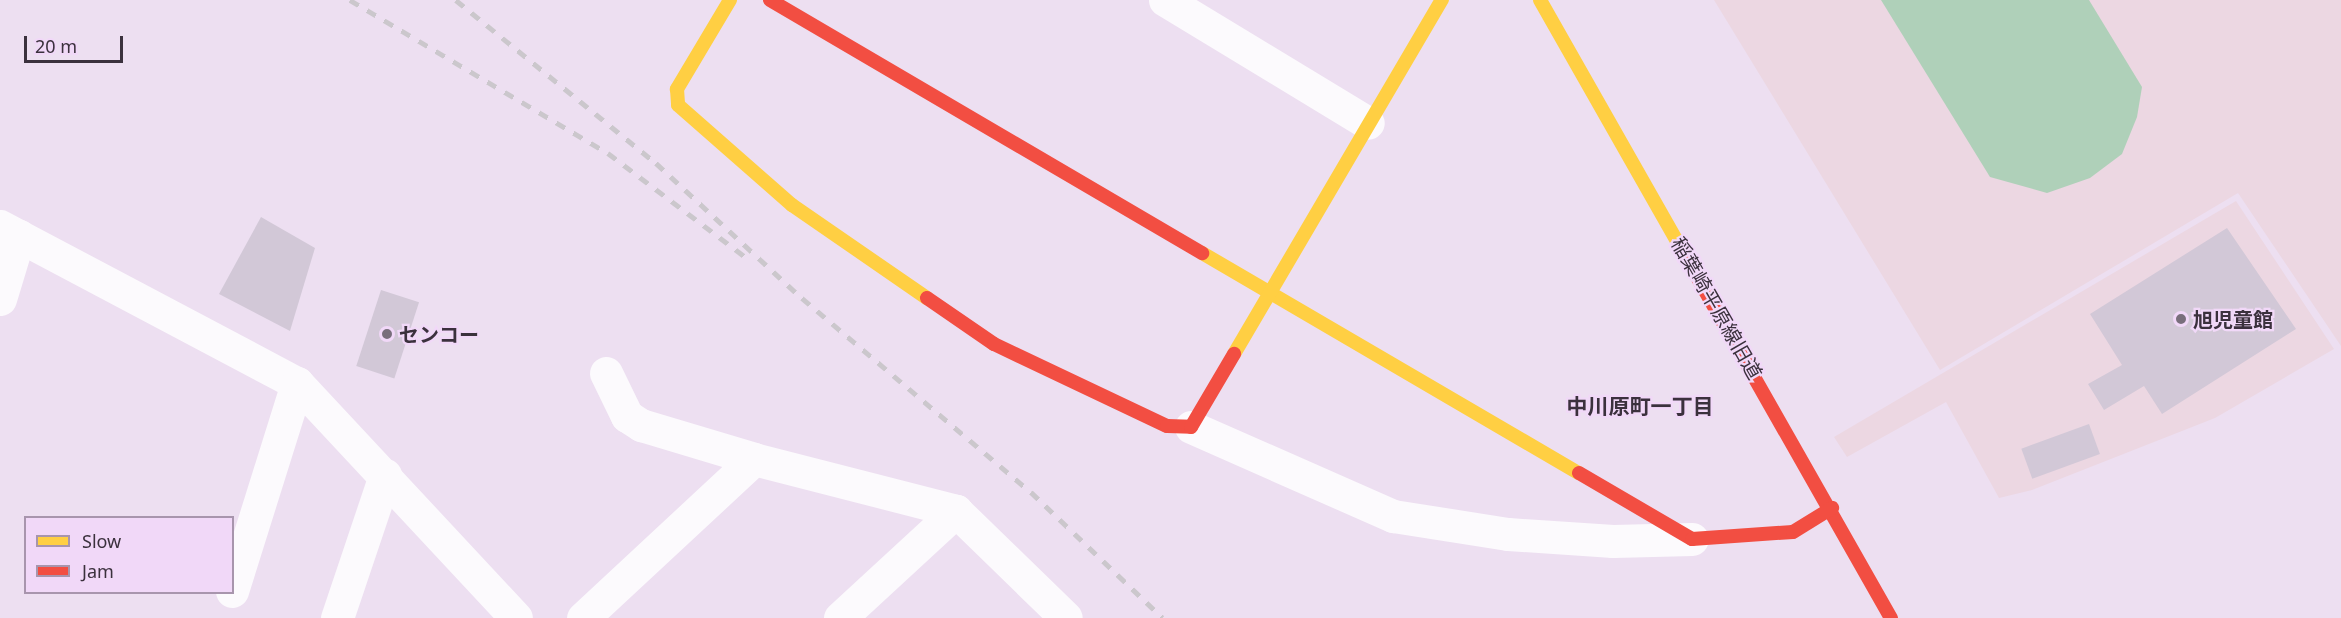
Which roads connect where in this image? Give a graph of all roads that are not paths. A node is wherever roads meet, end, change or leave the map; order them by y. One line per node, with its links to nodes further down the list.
1 (730, 0): 12 (street)
2 (770, 0): 8 (street)
3 (1165, 0): 6 (street)
4 (1442, 0): 6 (street)
5 (1540, 0): 15 (street, 稲葉崎平原線旧道)
6 (1368, 123): 8 (street)
7 (10, 231): 9 (street); 11 (street)
8 (1268, 293): 12 (street); 17 (street)
9 (0, 299)
10 (606, 373): 13 (street)
11 (297, 383): 14 (street); 18 (street)
12 (1191, 427): 17 (street)
13 (754, 459): 16 (street); 23 (street)
14 (385, 475): 21 (street); 22 (street)
15 (1832, 508): 17 (street); 26 (street, 稲葉崎平原線旧道)
16 (956, 512): 24 (street); 25 (street)
17 (1692, 539)
18 (234, 586)
19 (231, 594): 20 (street)
20 (224, 618)
21 (337, 618)
22 (516, 618)
23 (583, 618)
24 (840, 618)
25 (1066, 618)
26 (1891, 618)

